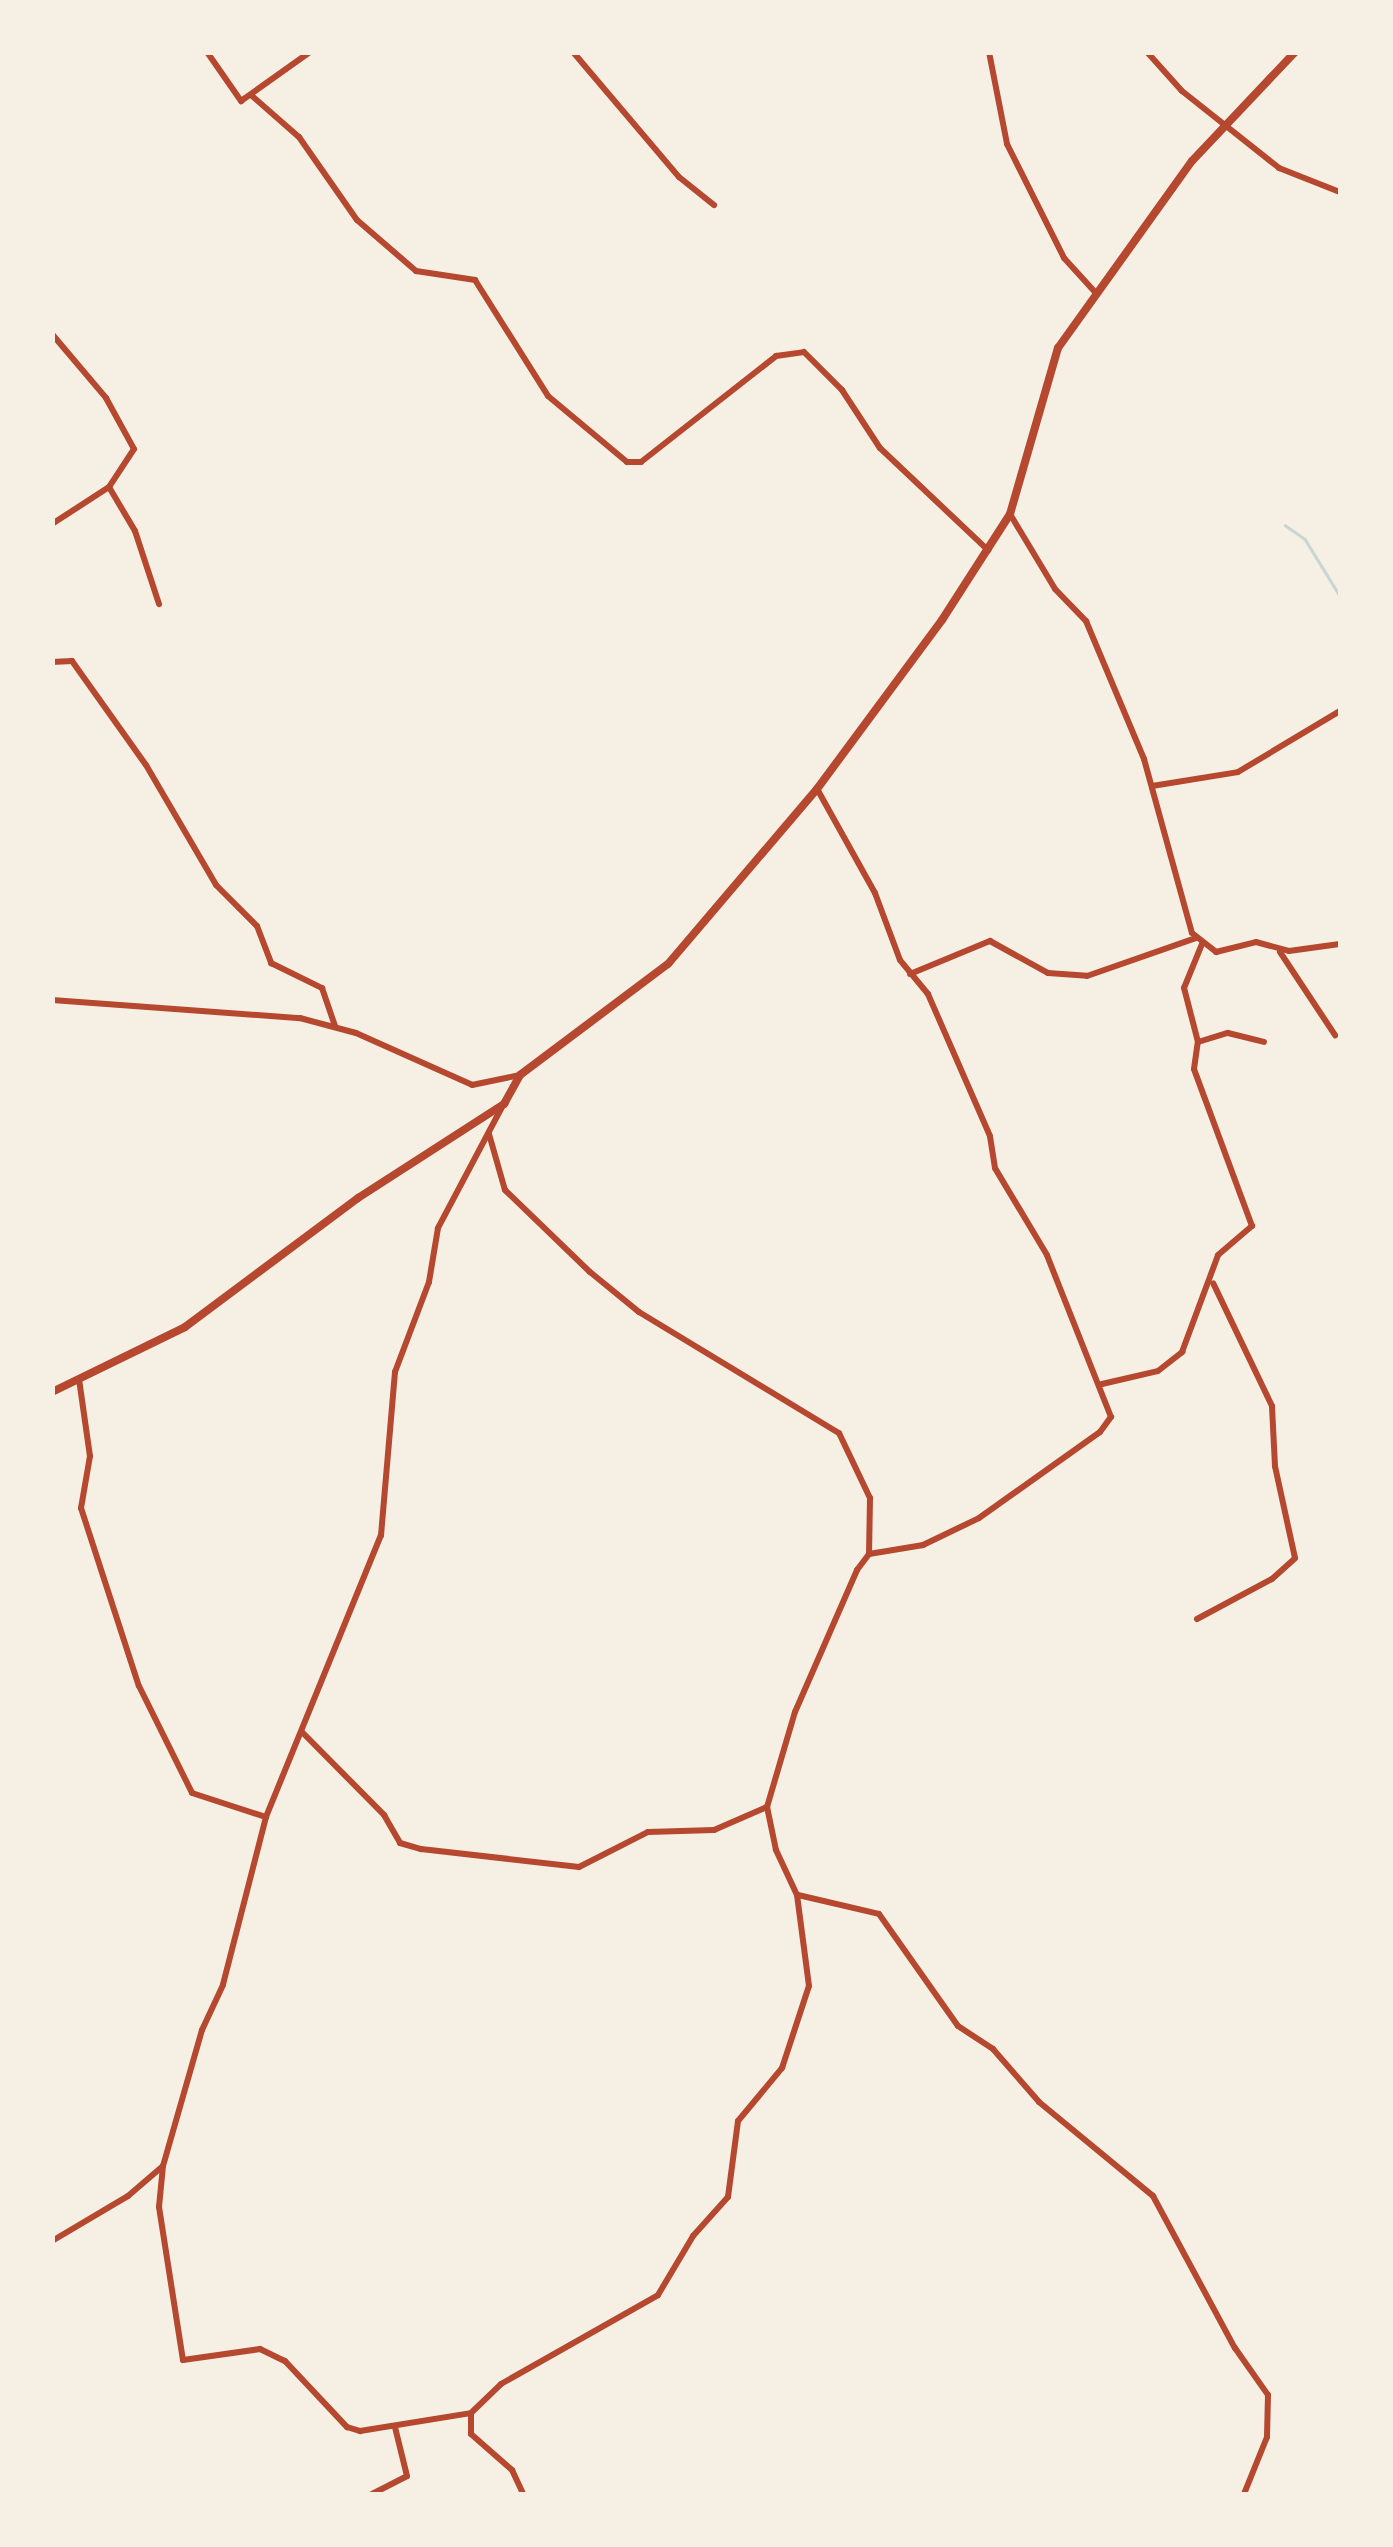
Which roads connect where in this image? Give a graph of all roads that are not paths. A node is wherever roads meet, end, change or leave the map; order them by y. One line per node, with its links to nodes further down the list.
1 (207, 52): 7 (street)
2 (310, 52): 7 (street)
3 (573, 52): 10 (street)
4 (990, 52): 11 (street)
5 (1147, 52): 8 (street)
6 (1296, 52): 8 (street)
7 (250, 95): 16 (street)
8 (1224, 127): 9 (street); 11 (street)
9 (1340, 192)
10 (714, 205)
11 (1094, 290): 14 (street)
12 (52, 334): 13 (street)
13 (109, 487): 15 (street); 17 (street)
14 (1010, 514): 16 (street); 20 (street)
15 (52, 524)
16 (989, 551): 21 (street)
17 (158, 604)
18 (52, 662): 27 (street)
19 (1340, 711): 20 (street)
20 (1152, 786): 22 (street)
21 (817, 790): 25 (street); 31 (street)
22 (1199, 941): 24 (street); 25 (street); 29 (street)
23 (1340, 944): 24 (street)
24 (1279, 951): 28 (street)
25 (910, 974): 36 (street)
26 (52, 1000): 27 (street)
27 (334, 1026): 31 (street)
28 (1335, 1035)
29 (1198, 1042): 30 (street); 34 (street)
30 (1264, 1042)
31 (520, 1075): 32 (street)
32 (504, 1104): 33 (street); 35 (street)
33 (489, 1132): 38 (street); 40 (street)
34 (1212, 1282): 36 (street); 39 (street)
35 (78, 1379): 37 (street); 42 (street)
36 (1102, 1384): 38 (street)
37 (52, 1392)
38 (869, 1554): 41 (street)
39 (1197, 1619)
40 (302, 1732): 41 (street); 42 (street)
41 (767, 1808): 43 (street)
42 (266, 1816): 44 (street)
43 (797, 1895): 46 (street); 50 (street)
44 (163, 2166): 45 (street); 47 (street)
45 (52, 2240)
46 (471, 2414): 47 (street); 49 (street)
47 (394, 2427): 48 (street)
48 (372, 2494)
49 (523, 2494)
50 (1244, 2494)

